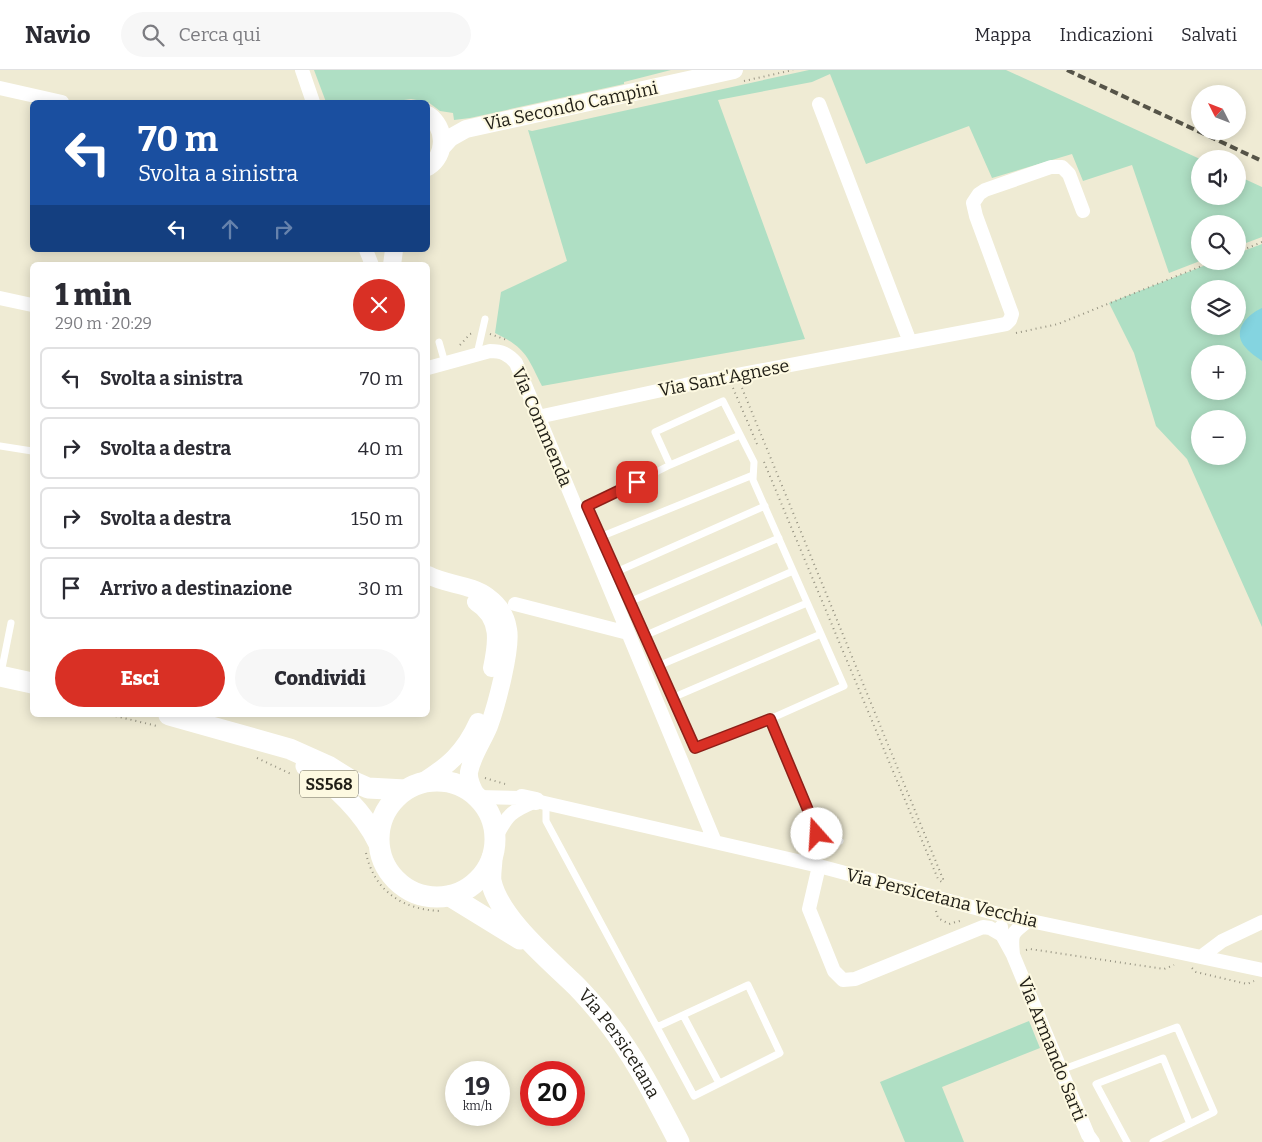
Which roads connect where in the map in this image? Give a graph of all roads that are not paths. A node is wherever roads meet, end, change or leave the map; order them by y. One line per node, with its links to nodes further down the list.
1 (302, 70): 5 (street)
2 (734, 70): 9 (street, Via Secondo Campini)
3 (0, 88): 4 (street)
4 (53, 100)
5 (312, 100)
6 (819, 104): 17 (street)
7 (430, 116): 9 (street, Via Secondo Campini)
8 (430, 116): 10 (street)
9 (466, 129): 10 (street, Via Secondo Campini)
10 (441, 148): 11 (street, Via Secondo Campini)
11 (430, 165)
12 (1084, 212): 17 (street, Via Sant'Agnese)
13 (0, 298): 14 (street)
14 (30, 305)
15 (484, 319): 18 (lane)
16 (439, 342): 19 (lane)
17 (910, 342): 21 (street, Via Sant'Agnese)
18 (477, 354): 19 (street, Via Commenda); 21 (street, Via Commenda)
19 (445, 363): 20 (street, Via Commenda)
20 (430, 367)
21 (538, 417): 38 (street, Via Commenda)
22 (740, 435): 25 (lane); 25 (lane); 26 (lane)
23 (0, 446): 24 (lane)
24 (30, 451)
25 (670, 466): 28 (lane)
26 (753, 475): 27 (lane); 28 (lane)
27 (765, 506): 29 (lane); 31 (lane)
28 (600, 537): 31 (lane)
29 (779, 538): 30 (lane); 34 (lane)
30 (793, 571): 35 (lane); 40 (lane)
31 (616, 572): 34 (lane)
32 (430, 576): 49 (street)
33 (430, 589): 48 (street)
34 (629, 602): 40 (lane)
35 (807, 603): 39 (lane); 41 (lane)
36 (515, 604): 38 (street)
37 (11, 623): 42 (lane)
38 (628, 633): 53 (street, Via Commenda)
39 (821, 634): 44 (lane); 45 (lane)
40 (644, 636): 41 (lane)
41 (658, 666): 44 (lane)
42 (0, 676): 43 (main road)
43 (30, 684)
44 (672, 698): 45 (lane)
45 (770, 719): 51 (lane)
46 (166, 721): 47 (main road, SS568)
47 (258, 749): 48 (main road, SS568); 54 (main road, SS568)
48 (413, 786): 49 (main road); 54 (main road)
49 (477, 797): 50 (street, Via Persicetana Vecchia); 55 (main road)
50 (535, 800): 53 (street, Via Persicetana Vecchia); 55 (street); 67 (lane)
51 (817, 834): 52 (lane); 56 (lane)
52 (840, 841)
53 (715, 842): 56 (street, Via Persicetana Vecchia)
54 (371, 845): 57 (main road)
55 (494, 848): 57 (main road); 63 (main road, Via Persicetana)
56 (813, 865): 58 (street, Via Persicetana Vecchia); 61 (street)
57 (447, 903): 63 (main road, Via Persicetana)
58 (998, 914): 59 (street, Via Persicetana Vecchia); 61 (street, Via Armando Sarti)
59 (1028, 921): 62 (street, Via Armando Sarti); 64 (street, Via Persicetana Vecchia)
60 (1262, 922): 64 (street)
61 (1002, 935): 62 (street, Via Armando Sarti)
62 (1017, 954): 68 (street, Via Armando Sarti)
63 (544, 956): 72 (main road, Via Persicetana)
64 (1197, 960): 65 (street, Via Persicetana Vecchia)
65 (1261, 975)
66 (683, 1015): 67 (lane); 69 (lane); 69 (lane)
67 (657, 1027): 69 (lane)
68 (1061, 1070): 70 (lane); 71 (street, Via Armando Sarti)
69 (719, 1083)
70 (1190, 1124): 73 (lane); 74 (lane)
71 (1089, 1140)
72 (679, 1142)
73 (1127, 1142)
74 (1152, 1142)

